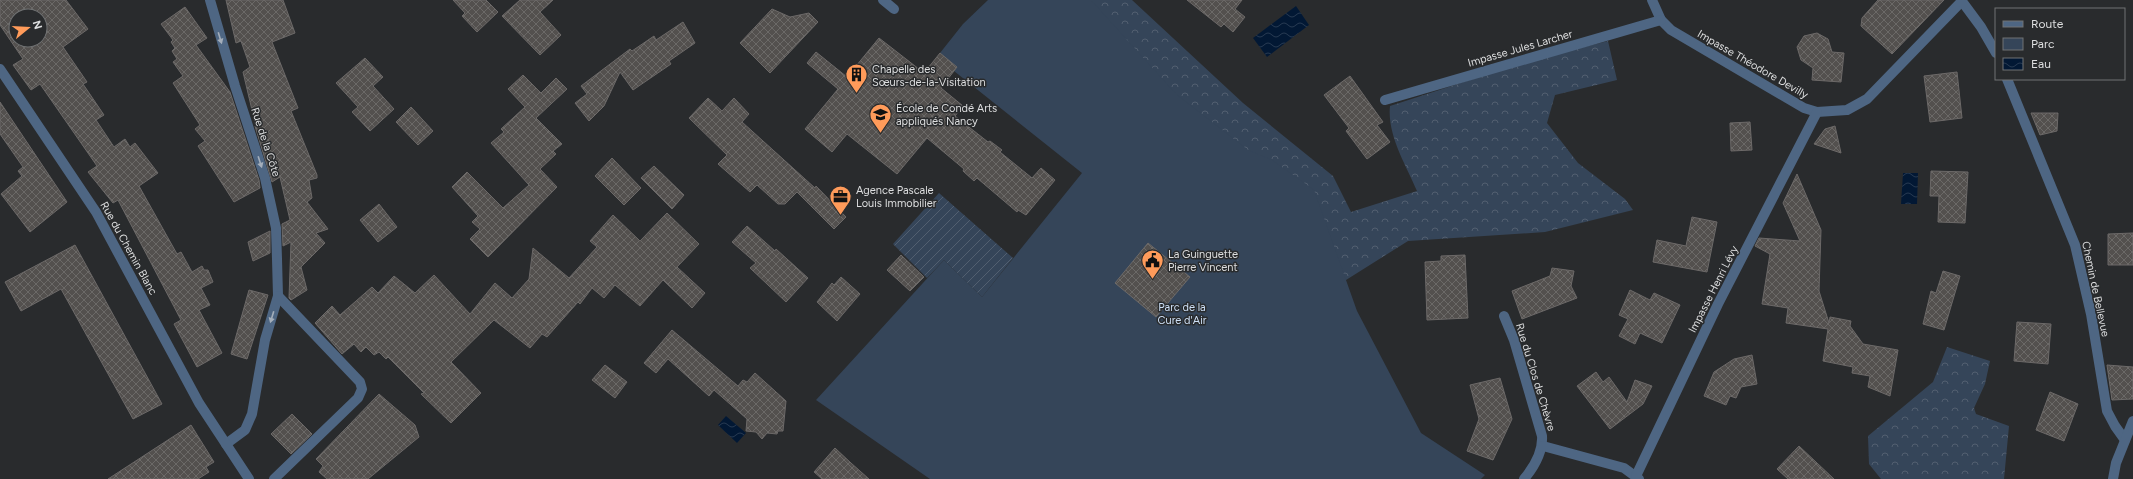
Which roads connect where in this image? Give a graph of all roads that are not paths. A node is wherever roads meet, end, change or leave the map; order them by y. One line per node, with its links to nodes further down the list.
1 (210, 0): 12 (street, Rue de la Côte, one-way to 12)
2 (883, 0): 5 (street)
3 (1652, 0): 6 (street, Impasse Théodore Devilly)
4 (1962, 1): 7 (street); 11 (street, Impasse Théodore Devilly)
5 (894, 9)
6 (1661, 20): 10 (street, Impasse Jules Larcher); 11 (street, Impasse Théodore Devilly)
7 (1995, 51)
8 (0, 70): 16 (street, Rue du Chemin Blanc)
9 (2007, 80): 15 (street, Chemin de Bellevue)
10 (1385, 100)
11 (1817, 112): 18 (street, Impasse Henri Lévy)
12 (278, 296): 16 (street, Rue de la Côte, one-way to 16); 20 (street)
13 (1504, 316): 17 (street, Rue du Clos de Chèvre)
14 (2133, 421): 15 (street)
15 (2125, 440): 22 (street)
16 (226, 444): 19 (street)
17 (1543, 446): 18 (street, Rue du Clos de Chèvre); 21 (street, Rue du Clos de Chèvre)
18 (1638, 477)
19 (249, 479)
20 (274, 479)
21 (1524, 479)
22 (2113, 479)

